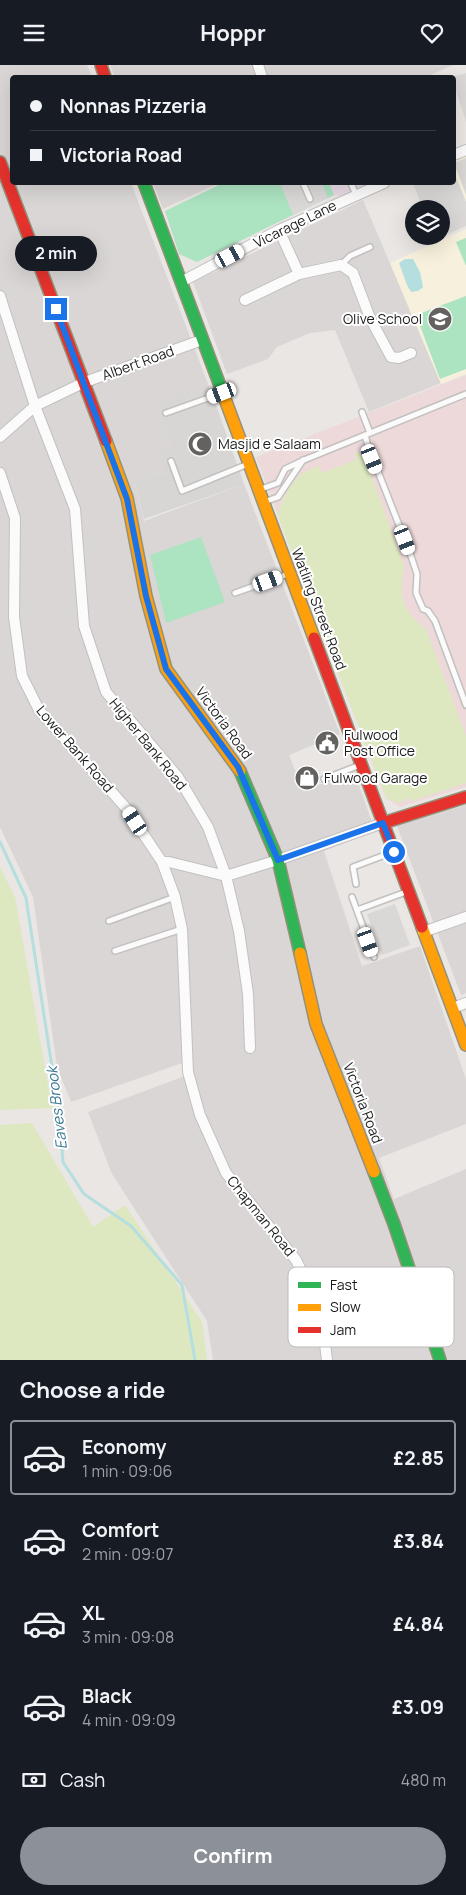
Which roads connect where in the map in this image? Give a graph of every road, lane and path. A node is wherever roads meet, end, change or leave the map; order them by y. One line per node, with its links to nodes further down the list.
1 (0, 162): 17 (street, Victoria Road)
2 (145, 185): 12 (street, Watling Street Road)
3 (304, 185): 7 (lane)
4 (352, 185): 6 (lane)
5 (379, 185): 6 (street, Vicarage Lane)
6 (356, 195): 8 (street, Vicarage Lane)
7 (310, 199)
8 (279, 230): 11 (street); 12 (street, Vicarage Lane)
9 (370, 247): 10 (lane)
10 (341, 265): 11 (street); 16 (street)
11 (299, 274): 14 (street)
12 (181, 282): 15 (street, Watling Street Road)
13 (0, 296): 20 (street, Higher Bank Road)
14 (245, 300)
15 (202, 340): 17 (street, Albert Road); 18 (street, Watling Street Road)
16 (410, 353)
17 (85, 382): 20 (street, Albert Road); 39 (street, Victoria Road)
18 (222, 393): 22 (lane); 27 (street, Watling Street Road)
19 (466, 394): 23 (lane)
20 (35, 406): 24 (street, Albert Road); 41 (street, Higher Bank Road)
21 (362, 412): 23 (lane)
22 (166, 413)
23 (368, 434): 25 (lane); 33 (lane)
24 (0, 437)
25 (304, 460): 29 (lane); 30 (lane)
26 (171, 461): 27 (lane)
27 (249, 464): 29 (street, Watling Street Road)
28 (0, 473): 40 (street, Lower Bank Road)
29 (259, 490): 30 (street, Watling Street Road)
30 (263, 503): 31 (street, Watling Street Road)
31 (289, 574): 32 (lane); 34 (street, Watling Street Road)
32 (236, 593)
33 (466, 705)
34 (361, 765): 35 (lane); 37 (street, Watling Street Road)
35 (324, 779)
36 (466, 797): 37 (street)
37 (383, 823): 38 (street, Watling Street Road); 39 (street)
38 (394, 852): 42 (lane); 43 (street, Watling Street Road)
39 (278, 860): 41 (street); 59 (street, Victoria Road)
40 (162, 862): 41 (street); 44 (street, Lower Bank Road)
41 (226, 876): 56 (street, Higher Bank Road)
42 (356, 884)
43 (408, 891): 46 (lane); 50 (street, Watling Street Road)
44 (175, 897): 48 (lane); 49 (street, Lower Bank Road)
45 (352, 897): 46 (lane)
46 (357, 910): 52 (lane)
47 (466, 917): 50 (street)
48 (109, 921)
49 (182, 929): 51 (lane); 57 (street, Lower Bank Road)
50 (423, 932): 54 (street, Watling Street Road)
51 (115, 951)
52 (374, 957)
53 (466, 1003): 54 (street)
54 (453, 1008): 55 (street, Watling Street Road)
55 (466, 1045)
56 (250, 1048)
57 (188, 1072): 58 (street, Chapman Road)
58 (299, 1267)
59 (409, 1267)
60 (325, 1347): 62 (street, Chapman Road)
61 (436, 1347): 63 (street, Victoria Road)
62 (327, 1360)
63 (440, 1360)

